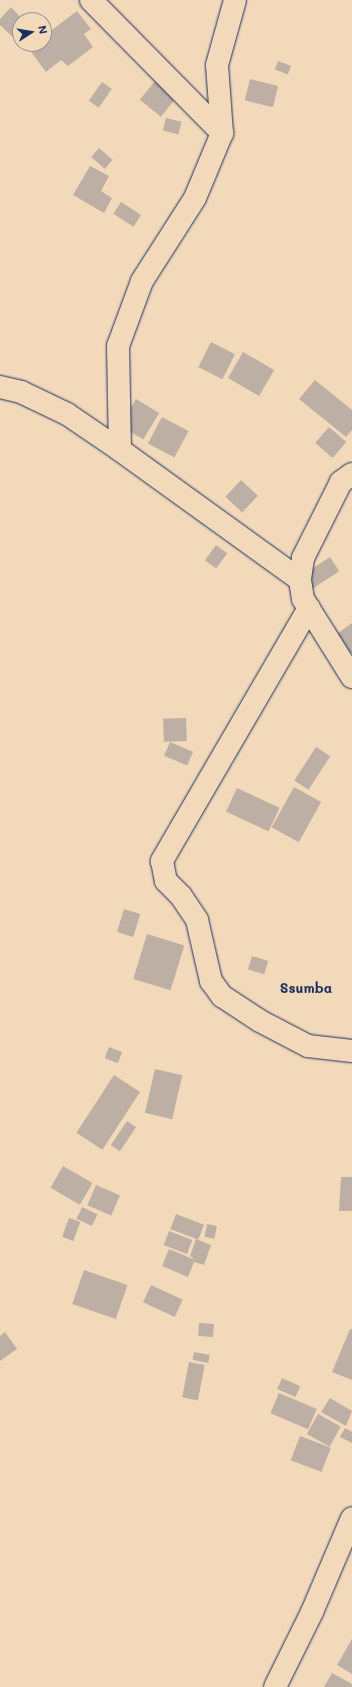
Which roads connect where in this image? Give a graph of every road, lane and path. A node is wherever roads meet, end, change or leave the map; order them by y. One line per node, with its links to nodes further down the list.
1 (91, 0): 3 (street)
2 (235, 0): 3 (street)
3 (222, 133): 5 (street)
4 (0, 387): 5 (street)
5 (120, 450): 7 (street)
6 (352, 474): 7 (street)
7 (300, 580): 8 (street)
8 (309, 608): 9 (street); 10 (street)
9 (352, 677)
10 (352, 1051)
11 (352, 1518): 12 (street)
12 (275, 1687)

